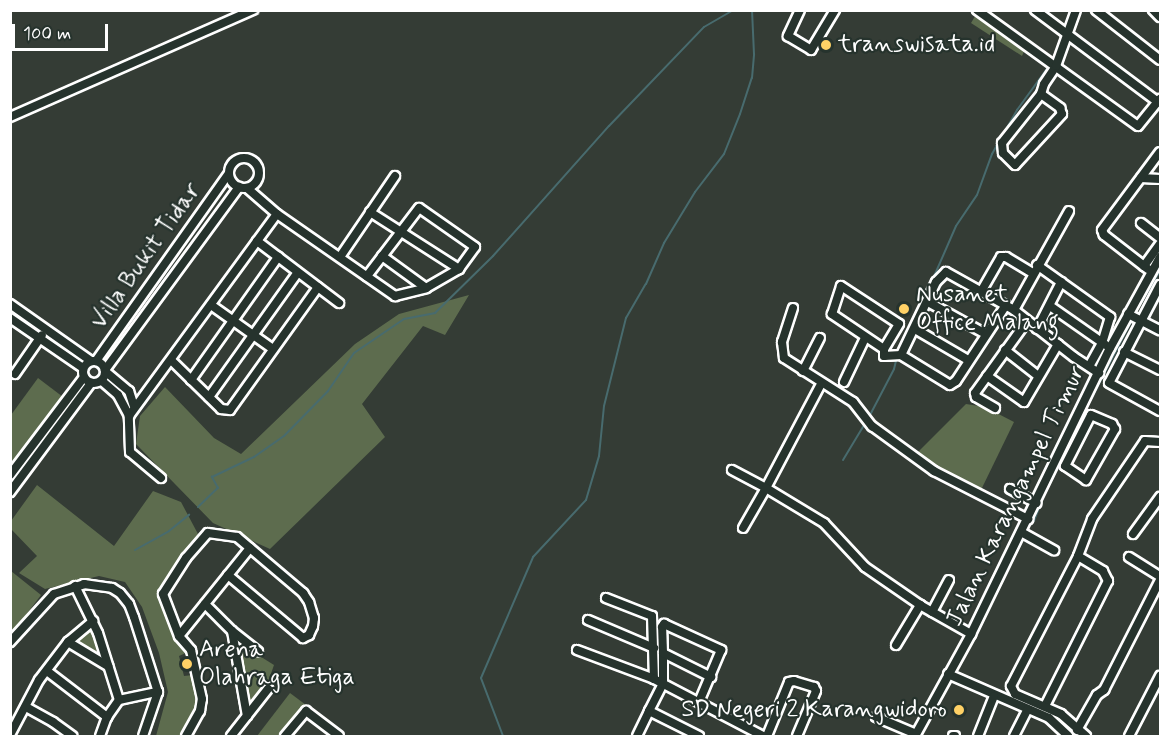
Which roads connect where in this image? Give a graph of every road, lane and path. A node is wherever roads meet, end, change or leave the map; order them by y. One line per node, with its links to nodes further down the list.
1 (253, 10): 15 (street)
2 (800, 10): 3 (street)
3 (835, 10)
4 (977, 10): 12 (street)
5 (1035, 10): 10 (street)
6 (1076, 10): 10 (street)
7 (1096, 10): 11 (street)
8 (1153, 10): 9 (street)
9 (1161, 17)
10 (1065, 33): 12 (street); 14 (street)
11 (1161, 60)
12 (1052, 64): 13 (street); 14 (street)
13 (1041, 94): 13 (street)
14 (1159, 101)
15 (10, 117)
16 (1161, 153): 19 (street)
17 (229, 173): 21 (street, Villa Bukit Tidar); 21 (street, Villa Bukit Tidar); 74 (street, Villa Bukit Tidar)
18 (395, 176): 23 (street)
19 (1141, 178): 20 (street); 36 (street)
20 (1161, 179)
21 (243, 188): 24 (street); 81 (street, Villa Bukit Tidar)
22 (1069, 211): 35 (street)
23 (370, 212): 26 (street); 32 (street)
24 (277, 214): 28 (street); 32 (street)
25 (1141, 223): 27 (street)
26 (399, 232): 31 (street); 34 (street); 34 (street)
27 (1161, 238)
28 (257, 241): 30 (street); 47 (street)
29 (1161, 244): 36 (street, Jalan Karangampel Timur)
30 (278, 256): 37 (street); 53 (street)
31 (382, 256): 38 (street); 42 (street)
32 (340, 257): 38 (street)
33 (1161, 257): 36 (street, Jalan Karangampel Timur)
34 (459, 269): 42 (street)
35 (1035, 269): 39 (street); 43 (street); 49 (street)
36 (1147, 269): 51 (street, Jalan Karangampel Timur)
37 (298, 272): 40 (street); 60 (street)
38 (367, 276): 42 (street)
39 (1061, 282): 48 (street); 64 (street)
40 (318, 287): 45 (street); 68 (street)
41 (1160, 287): 51 (street)
42 (426, 288)
43 (982, 290): 44 (street); 49 (street)
44 (928, 302): 56 (street); 59 (street)
45 (339, 303)
46 (10, 304): 57 (street)
47 (211, 305): 53 (street); 72 (street)
48 (1050, 306): 55 (street); 64 (street)
49 (1010, 307): 54 (street); 59 (street)
50 (793, 308): 77 (street)
51 (1134, 316): 58 (street); 66 (street, Jalan Karangampel Timur); 70 (street)
52 (10, 318): 63 (street)
53 (232, 320): 60 (street); 84 (street)
54 (1027, 321): 55 (street); 69 (street)
55 (1037, 328): 65 (street)
56 (915, 329): 71 (street); 73 (street)
57 (45, 330): 63 (street); 74 (street)
58 (1161, 330)
59 (986, 334): 73 (street)
60 (254, 336): 68 (street); 88 (street)
61 (820, 338): 77 (street)
62 (865, 338): 67 (street); 67 (street); 85 (street)
63 (39, 339): 78 (street); 80 (street)
64 (1101, 343): 66 (street); 75 (street)
65 (1058, 344): 75 (street); 83 (street)
66 (1110, 348): 79 (street, Jalan Karangampel Timur)
67 (884, 349): 71 (street)
68 (273, 350): 88 (street)
69 (1005, 350): 82 (street); 83 (street)
70 (1124, 352): 76 (street); 91 (street)
71 (899, 355): 73 (street)
72 (171, 360): 84 (street); 89 (street)
73 (968, 360)
74 (94, 361): 78 (street, Villa Bukit Tidar); 81 (street)
75 (1089, 366): 79 (street)
76 (1161, 370)
77 (803, 371): 87 (street)
78 (84, 373): 86 (street); 96 (street)
79 (1099, 373): 93 (street, Jalan Karangampel Timur)
80 (12, 374)
81 (104, 374): 86 (street); 89 (street); 92 (street)
82 (987, 376): 83 (street); 90 (street)
83 (1038, 376)
84 (191, 380): 88 (street)
85 (844, 382)
86 (91, 384): 100 (street)
87 (821, 384): 98 (street); 103 (street)
88 (209, 397)
89 (135, 406): 92 (street)
90 (995, 408)
91 (1161, 411)
92 (127, 413): 97 (street)
93 (1072, 441): 93 (street); 102 (street, Jalan Karangampel Timur)
94 (1161, 442): 109 (street)
95 (732, 470): 98 (street)
96 (10, 475)
97 (161, 478)
98 (765, 488): 104 (street); 117 (street)
99 (1010, 489): 102 (street)
100 (10, 492)
101 (1161, 497): 106 (street)
102 (1036, 503): 103 (street, Jalan Karangampel Timur)
103 (1029, 519): 105 (street, Jalan Karangampel Timur)
104 (743, 528)
105 (1021, 532): 108 (street); 122 (street, Jalan Karangampel Timur)
106 (1133, 534)
107 (250, 548): 111 (street); 111 (street); 123 (street)
108 (1054, 550)
109 (1078, 556): 143 (street); 143 (street)
110 (1129, 557): 112 (street)
111 (228, 575): 116 (street)
112 (1161, 578): 150 (street)
113 (949, 580): 118 (street)
114 (75, 586): 120 (street); 124 (street); 139 (street)
115 (606, 598): 127 (street)
116 (205, 604): 121 (street); 123 (street)
117 (920, 605): 118 (street); 126 (street)
118 (932, 612): 122 (street)
119 (588, 620): 127 (street)
120 (93, 621): 125 (street); 131 (street)
121 (232, 631): 129 (street); 147 (street)
122 (971, 634): 133 (street, Jalan Karangampel Timur)
123 (179, 636): 156 (street)
124 (10, 642)
125 (68, 642): 131 (street); 132 (street)
126 (896, 645)
127 (654, 648): 136 (street)
128 (577, 650): 136 (street)
129 (258, 651)
130 (663, 653): 135 (street); 135 (street); 137 (street)
131 (108, 666): 141 (street)
132 (47, 671): 144 (street); 148 (street)
133 (948, 674): 140 (street); 152 (street, Jalan Karangampel Timur)
134 (1161, 676): 169 (street)
135 (711, 677): 142 (street)
136 (654, 679): 137 (street)
137 (663, 684): 142 (street); 146 (street)
138 (268, 689): 147 (street)
139 (158, 693): 141 (street); 155 (street)
140 (994, 696): 145 (street); 165 (street)
141 (119, 700): 148 (street)
142 (699, 702): 162 (street)
143 (1045, 706): 150 (street)
144 (26, 707): 151 (street); 153 (street)
145 (1028, 709): 166 (street); 167 (street)
146 (649, 711): 160 (street); 161 (street)
147 (247, 716): 157 (street)
148 (107, 717): 154 (street)
149 (876, 717): 152 (street)
150 (1077, 730): 168 (street)
151 (10, 735)
152 (915, 735)
153 (72, 736)
154 (100, 736)
155 (143, 736)
156 (186, 736)
157 (231, 736)
158 (285, 736): 159 (street)
159 (339, 736)
160 (637, 736)
161 (699, 736)
162 (763, 736)
163 (767, 736): 164 (street)
164 (797, 736)
165 (978, 736)
166 (1014, 736)
167 (1068, 736)
168 (1086, 736)
169 (1129, 736)

